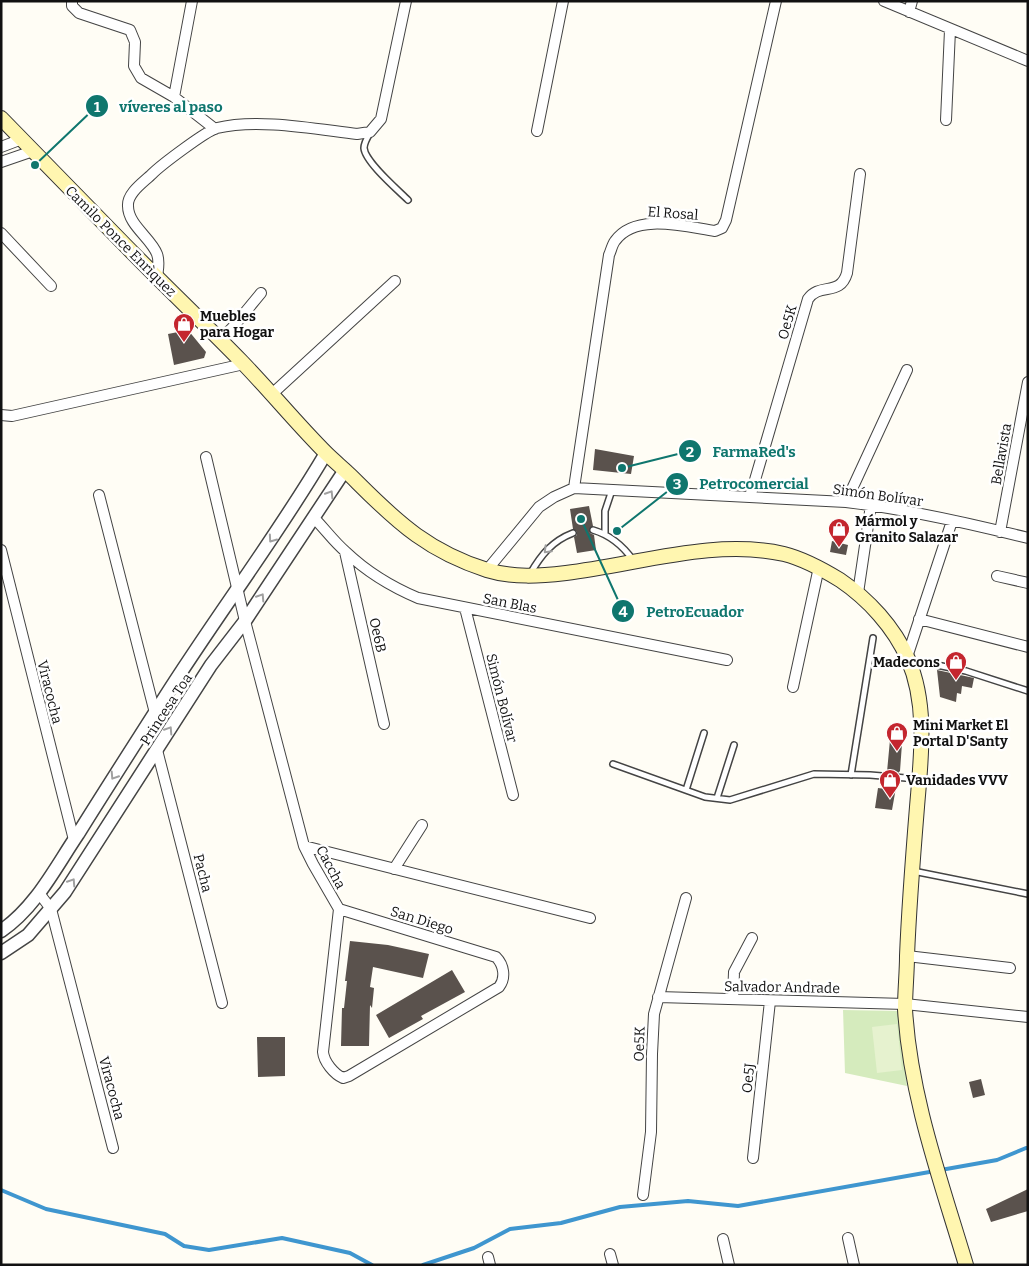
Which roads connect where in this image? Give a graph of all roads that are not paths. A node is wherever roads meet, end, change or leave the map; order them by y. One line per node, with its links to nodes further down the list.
1 (72, 1): 11 (street)
2 (192, 1): 11 (street)
3 (406, 1): 16 (street)
4 (563, 1): 15 (street)
5 (776, 1): 37 (street, El Rosal)
6 (884, 1): 8 (street)
7 (912, 1): 8 (street)
8 (909, 12): 9 (street)
9 (950, 30): 10 (street); 13 (street)
10 (1028, 61)
11 (174, 96): 14 (street)
12 (1, 118): 17 (main road, Camilo Ponce Enrìquez)
13 (946, 120)
14 (215, 129): 16 (street); 24 (street)
15 (537, 131)
16 (370, 132): 22 (lane)
17 (22, 139): 18 (street); 19 (main road, Camilo Ponce Enrìquez)
18 (1, 147)
19 (33, 151): 20 (street); 24 (main road, Camilo Ponce Enrìquez)
20 (1, 162)
21 (860, 174): 40 (street, Oe5K)
22 (408, 200)
23 (1, 233): 26 (street)
24 (156, 277): 28 (main road, Camilo Ponce Enrìquez)
25 (395, 281): 32 (street)
26 (51, 286)
27 (261, 293): 28 (street)
28 (220, 340): 29 (main road, Camilo Ponce Enrìquez)
29 (244, 364): 32 (main road, Camilo Ponce Enrìquez); 33 (street)
30 (907, 370): 41 (street)
31 (1028, 382): 46 (street, Bellavista)
32 (272, 394): 34 (main road, Camilo Ponce Enrìquez)
33 (1, 415)
34 (326, 453): 36 (main road, Camilo Ponce Enrìquez); 58 (street, Princesa Toa, one-way to 58)
35 (206, 457): 58 (street, Caccha)
36 (345, 470): 43 (street, Princesa Toa, one-way to 36); 54 (main road, Camilo Ponce Enrìquez)
37 (574, 488): 38 (street, Simón Bolívar); 54 (street, Simón Bolívar)
38 (612, 490): 40 (street, Simón Bolívar); 48 (lane)
39 (98, 495): 69 (street)
40 (750, 497): 41 (street, Simón Bolívar)
41 (846, 502): 42 (street, Simón Bolívar)
42 (871, 505): 44 (street, Simón Bolívar); 59 (street)
43 (314, 518): 51 (street, San Blas); 62 (street, Princesa Toa, one-way to 43)
44 (952, 521): 46 (street, Simón Bolívar); 61 (street)
45 (593, 530): 48 (lane)
46 (1000, 532): 49 (street, Simón Bolívar)
47 (574, 533): 55 (lane, one-way to 55)
48 (605, 533): 52 (lane)
49 (1028, 538)
50 (1, 550): 81 (street, Viracocha)
51 (345, 552): 60 (street, San Blas); 70 (street, Oe6B)
52 (635, 563): 53 (main road, Camilo Ponce Enrìquez); 55 (main road, Camilo Ponce Enrìquez)
53 (819, 567): 59 (main road, Camilo Ponce Enrìquez); 67 (street)
54 (488, 570): 55 (main road, Camilo Ponce Enrìquez)
55 (529, 576)
56 (998, 576): 57 (street)
57 (1028, 583)
58 (238, 588): 62 (street, Caccha); 69 (street, Princesa Toa)
59 (858, 593): 66 (main road, Camilo Ponce Enrìquez)
60 (466, 608): 65 (street, San Blas); 78 (street, Simón Bolívar)
61 (919, 619): 64 (street); 66 (street)
62 (245, 621): 73 (street, Princesa Toa, one-way to 62); 82 (street, Caccha)
63 (873, 638): 75 (lane)
64 (1028, 647)
65 (728, 660)
66 (908, 661): 68 (lane); 76 (main road, Camilo Ponce Enrìquez)
67 (793, 686)
68 (1028, 691)
69 (155, 713): 81 (street, Princesa Toa, one-way to 81)
70 (384, 724)
71 (704, 733): 77 (lane)
72 (734, 745): 79 (lane)
73 (157, 750): 88 (street, Princesa Toa, one-way to 73); 100 (street, Pacha)
74 (613, 764): 77 (lane)
75 (852, 775): 76 (lane); 79 (lane)
76 (919, 779): 84 (main road, Camilo Ponce Enrìquez)
77 (686, 790): 79 (lane)
78 (513, 796)
79 (717, 798)
80 (422, 825): 83 (street)
81 (74, 840): 85 (street, Princesa Toa)
82 (304, 846): 83 (street); 89 (street, Caccha)
83 (394, 869): 90 (street)
84 (912, 871): 86 (lane); 94 (main road, Camilo Ponce Enrìquez)
85 (39, 893): 88 (street, Viracocha); 91 (street, Princesa Toa)
86 (1028, 894)
87 (686, 898): 97 (street, Oe5K)
88 (51, 909): 93 (street, Princesa Toa); 103 (street, Viracocha)
89 (339, 909): 95 (street, San Diego); 95 (street, Caccha)
90 (590, 918)
91 (1, 931)
92 (752, 938): 98 (street)
93 (1, 953)
94 (907, 956): 96 (street); 101 (main road, Camilo Ponce Enrìquez)
95 (496, 957)
96 (1010, 968)
97 (658, 997): 98 (street, Salvador Andrade); 105 (street, Oe5K)
98 (733, 1000): 99 (street, Salvador Andrade)
99 (770, 1000): 101 (street, Salvador Andrade); 104 (street, Oe5J)
100 (222, 1003)
101 (905, 1004): 102 (street, Salvador Andrade); 112 (main road, Camilo Ponce Enrìquez)
102 (1028, 1017)
103 (113, 1148)
104 (753, 1158)
105 (643, 1195)
106 (848, 1238): 111 (street)
107 (723, 1239): 110 (street)
108 (610, 1254): 109 (street)
109 (613, 1265)
110 (729, 1265)
111 (854, 1265)
112 (966, 1265)

